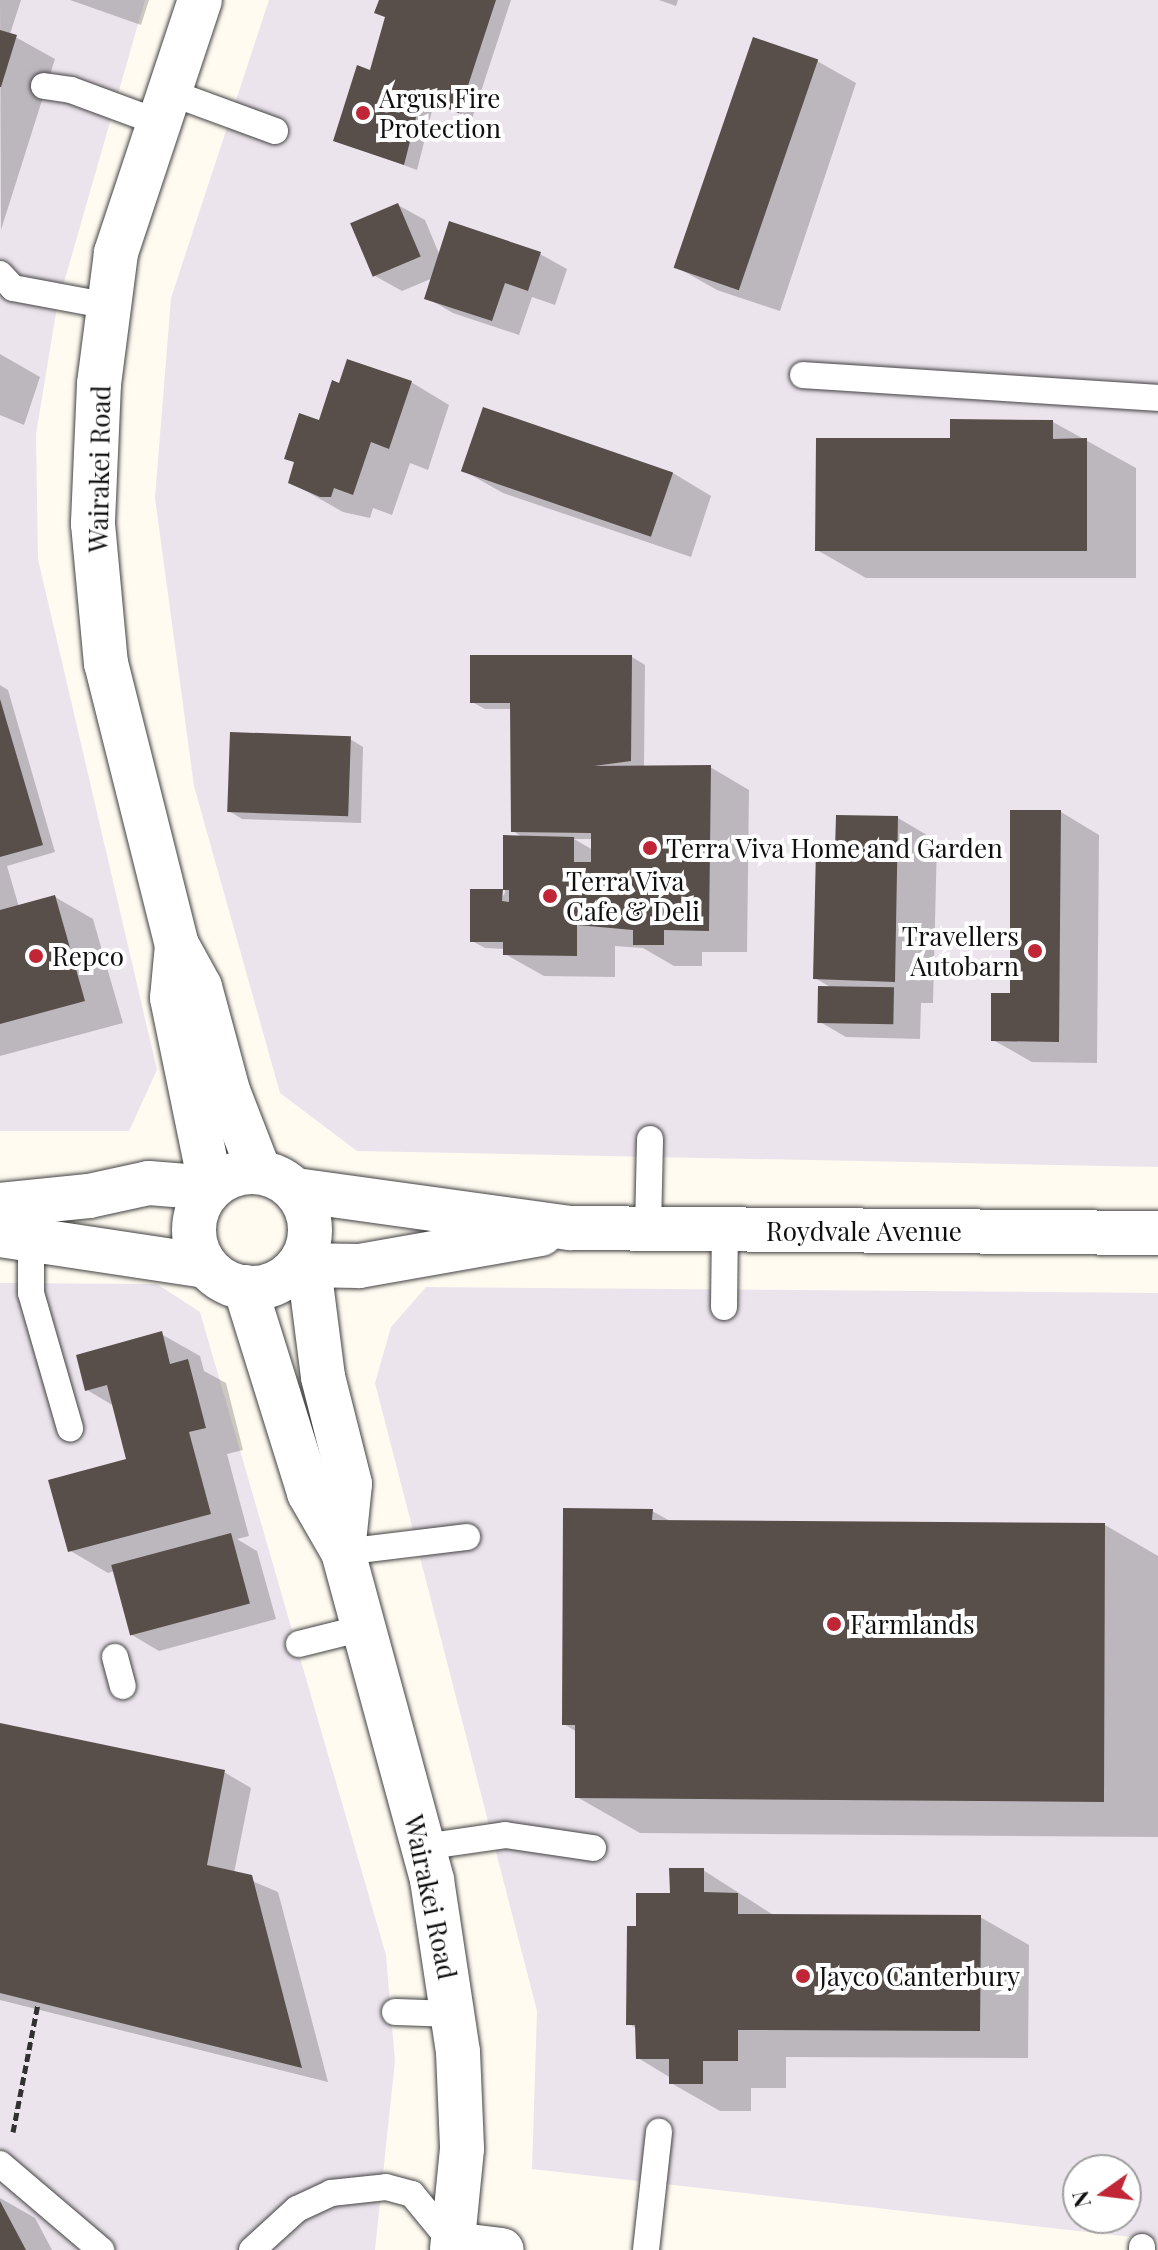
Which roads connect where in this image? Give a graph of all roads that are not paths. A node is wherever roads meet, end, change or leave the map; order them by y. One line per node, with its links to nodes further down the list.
1 (200, 0): 3 (street, Wairakei Road)
2 (44, 86): 3 (lane)
3 (164, 107): 4 (lane); 6 (street, Wairakei Road)
4 (275, 131)
5 (0, 274): 6 (lane)
6 (109, 306): 9 (street, Wairakei Road)
7 (803, 375): 8 (lane)
8 (1158, 398)
9 (177, 945): 11 (street, Wairakei Road); 12 (street, Wairakei Road)
10 (650, 1139): 15 (lane)
11 (278, 1181): 12 (street); 14 (street, Roydvale Avenue); 19 (street)
12 (211, 1188): 13 (street); 20 (street)
13 (0, 1205)
14 (570, 1228): 15 (street, Roydvale Avenue); 19 (street, Roydvale Avenue)
15 (648, 1229): 16 (street, Roydvale Avenue)
16 (725, 1230): 17 (street, Roydvale Avenue); 22 (lane)
17 (1158, 1233)
18 (15, 1238): 20 (street); 23 (lane)
19 (299, 1265): 21 (street); 25 (street, Wairakei Road)
20 (206, 1266): 21 (street)
21 (245, 1287): 25 (street, Wairakei Road)
22 (724, 1307)
23 (70, 1428)
24 (467, 1537): 25 (lane)
25 (343, 1552): 26 (street, Wairakei Road)
26 (363, 1628): 27 (lane); 30 (street, Wairakei Road)
27 (299, 1644)
28 (115, 1657): 29 (lane)
29 (123, 1686)
30 (423, 1847): 31 (lane); 33 (street, Wairakei Road)
31 (593, 1848)
32 (395, 2012): 33 (lane)
33 (455, 2014): 36 (street, Wairakei Road)
34 (659, 2132): 40 (lane)
35 (0, 2164): 37 (lane)
36 (452, 2247): 38 (lane); 39 (street)
37 (101, 2250)
38 (252, 2250)
39 (502, 2250)
40 (646, 2250)

